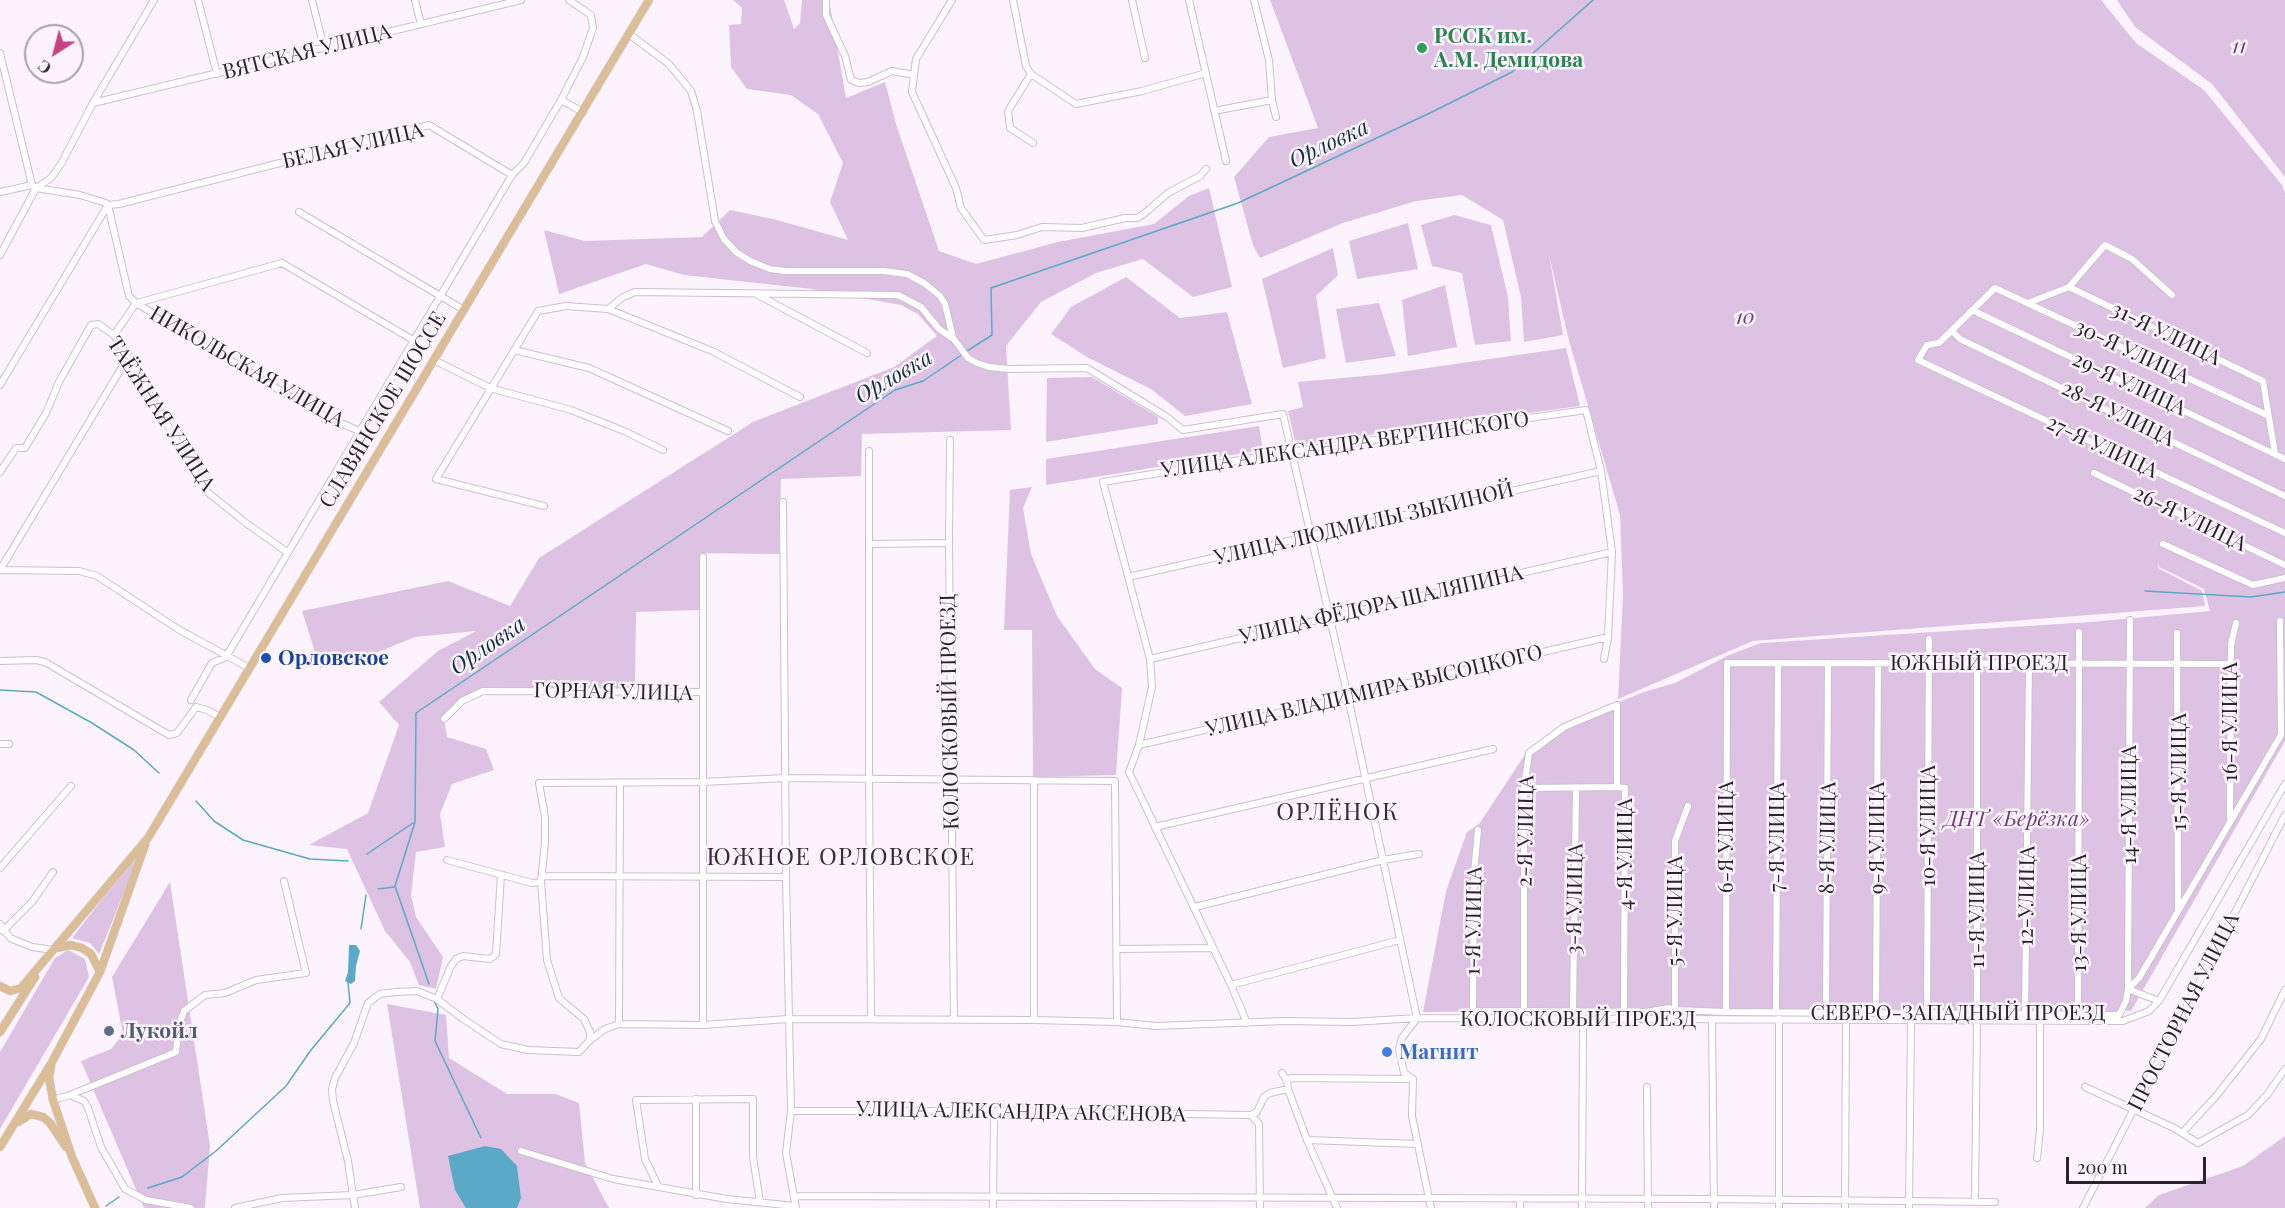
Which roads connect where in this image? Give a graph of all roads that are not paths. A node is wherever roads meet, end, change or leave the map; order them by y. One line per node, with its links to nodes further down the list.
1 (198, 0): 20 (street)
2 (312, 0): 16 (street)
3 (415, 0): 14 (street)
4 (521, 0): 14 (street, ВЯТСКАЯ УЛИЦА)
5 (569, 0): 23 (street)
6 (649, 0): 15 (main road, СЛАВЯНСКОЕ ШОССЕ)
7 (826, 0): 22 (street)
8 (952, 0): 22 (street)
9 (1013, 0): 21 (street)
10 (1132, 0): 18 (street)
11 (1189, 0): 19 (street)
12 (1254, 0): 24 (street)
13 (151, 1): 25 (street)
14 (421, 24): 16 (street, ВЯТСКАЯ УЛИЦА)
15 (629, 34): 27 (main road, СЛАВЯНСКОЕ ШОССЕ); 49 (street)
16 (324, 48): 20 (street, ВЯТСКАЯ УЛИЦА)
17 (0, 53): 33 (street)
18 (1145, 58)
19 (1206, 73): 21 (street); 26 (street)
20 (217, 74): 25 (street, ВЯТСКАЯ УЛИЦА)
21 (1031, 74): 29 (street)
22 (914, 75): 31 (street)
23 (561, 100): 27 (street); 32 (street)
24 (1272, 100): 26 (street); 28 (street)
25 (93, 103): 33 (street)
26 (1214, 111): 30 (street)
27 (583, 112): 45 (main road, СЛАВЯНСКОЕ ШОССЕ)
28 (1276, 117)
29 (1033, 143)
30 (1226, 160)
31 (1206, 169)
32 (512, 175): 35 (street, БЕЛАЯ УЛИЦА); 40 (street)
33 (34, 186): 34 (street); 35 (street); 37 (street)
34 (0, 192)
35 (108, 205): 42 (street); 55 (street)
36 (299, 212): 40 (street)
37 (0, 255)
38 (2069, 287): 41 (street); 43 (street); 58 (street, 31-Я УЛИЦА)
39 (755, 293): 44 (street); 49 (street); 52 (street)
40 (440, 295): 45 (street); 50 (street)
41 (2172, 295)
42 (136, 303): 48 (street); 50 (street); 59 (street, НИКОЛЬСКАЯ УЛИЦА)
43 (2028, 303): 46 (street, 30-Я УЛИЦА); 58 (street, 30-Я УЛИЦА)
44 (608, 309): 51 (street); 57 (street)
45 (464, 310): 54 (main road, СЛАВЯНСКОЕ ШОССЕ)
46 (1972, 310): 47 (street); 65 (street, 29-Я УЛИЦА)
47 (1952, 331): 70 (street, 28-Я УЛИЦА); 73 (street, 27-Я УЛИЦА)
48 (114, 335): 53 (street, ТАЁЖНАЯ УЛИЦА); 68 (street, ТАЁЖНАЯ УЛИЦА)
49 (953, 338): 64 (street)
50 (413, 340): 59 (street)
51 (514, 350): 56 (street); 60 (street)
52 (867, 353)
53 (128, 357): 78 (street, ТАЁЖНАЯ УЛИЦА); 82 (street)
54 (434, 360): 56 (street); 108 (main road, СЛАВЯНСКОЕ ШОССЕ)
55 (0, 385)
56 (491, 388): 62 (street); 72 (street)
57 (800, 397)
58 (2269, 416): 65 (street)
59 (359, 431): 78 (street)
60 (728, 431)
61 (950, 440): 75 (street, КОЛОСКОВЫЙ ПРОЕЗД)
62 (663, 450)
63 (869, 451): 76 (street)
64 (1290, 452): 67 (street, УЛИЦА АЛЕКСАНДРА ВЕРТИНСКОГО); 74 (street); 83 (street, УЛИЦА АЛЕКСАНДРА ВЕРТИНСКОГО)
65 (2275, 454): 66 (street, 29-Я УЛИЦА)
66 (2285, 459)
67 (1601, 471): 74 (street, УЛИЦА ЛЮДМИЛЫ ЗЫКИНОЙ); 79 (street)
68 (0, 472)
69 (2094, 473): 81 (street, 26-Я УЛИЦА)
70 (2285, 496)
71 (783, 502): 120 (street)
72 (544, 506)
73 (2285, 533)
74 (1309, 536): 83 (street, УЛИЦА ЛЮДМИЛЫ ЗЫКИНОЙ); 85 (street)
75 (949, 543): 76 (street); 123 (street, КОЛОСКОВЫЙ ПРОЕЗД)
76 (869, 544): 122 (street)
77 (2163, 544): 84 (street)
78 (287, 552): 93 (street)
79 (1612, 552): 85 (street, УЛИЦА ФЁДОРА ШАЛЯПИНА); 91 (street)
80 (703, 557): 109 (street)
81 (2285, 565)
82 (0, 570): 93 (street)
83 (1128, 577): 94 (street)
84 (2285, 578)
85 (1328, 617): 94 (street, УЛИЦА ФЁДОРА ШАЛЯПИНА); 110 (street)
86 (2130, 620): 105 (street, 14-Я УЛИЦА)
87 (2280, 621): 115 (street)
88 (2236, 623): 106 (street, 16-Я УЛИЦА)
89 (2079, 632): 104 (street, 13-Я УЛИЦА)
90 (2177, 633): 107 (street, 15-Я УЛИЦА)
91 (1608, 637): 95 (street); 110 (street, УЛИЦА ВЛАДИМИРА ВЫСОЦКОГО)
92 (1929, 639): 101 (street, 10-Я УЛИЦА)
93 (226, 657): 108 (street); 111 (street)
94 (1150, 659): 118 (street)
95 (1604, 659)
96 (0, 661): 113 (street)
97 (1727, 663): 98 (street, ЮЖНЫЙ ПРОЕЗД); 169 (street, 6-Я УЛИЦА)
98 (1778, 663): 99 (street, ЮЖНЫЙ ПРОЕЗД); 168 (street, 7-Я УЛИЦА)
99 (1828, 663): 100 (street, ЮЖНЫЙ ПРОЕЗД); 170 (street, 8-Я УЛИЦА)
100 (1878, 663): 101 (street, ЮЖНЫЙ ПРОЕЗД); 171 (street, 9-Я УЛИЦА)
101 (1928, 663): 102 (street, ЮЖНЫЙ ПРОЕЗД); 172 (street, 10-Я УЛИЦА)
102 (1977, 663): 103 (street, ЮЖНЫЙ ПРОЕЗД); 174 (street, 11-Я УЛИЦА)
103 (2029, 663): 104 (street, ЮЖНЫЙ ПРОЕЗД); 175 (street, 12-УЛИЦА)
104 (2080, 664): 105 (street, ЮЖНЫЙ ПРОЕЗД); 173 (street, 13-Я УЛИЦА)
105 (2130, 664): 107 (street, ЮЖНЫЙ ПРОЕЗД); 159 (street, 14-Я УЛИЦА)
106 (2230, 664): 107 (street, ЮЖНЫЙ ПРОЕЗД); 134 (street, 16-Я УЛИЦА)
107 (2179, 665): 150 (street, 15-Я УЛИЦА)
108 (249, 668): 113 (main road, СЛАВЯНСКОЕ ШОССЕ)
109 (702, 692): 114 (street, ГОРНАЯ УЛИЦА); 125 (street, ГОРНАЯ УЛИЦА)
110 (1348, 697): 118 (street, УЛИЦА ВЛАДИМИРА ВЫСОЦКОГО); 121 (street)
111 (191, 700)
112 (1617, 705): 129 (street, 4-Я УЛИЦА); 130 (street, 2-Я УЛИЦА)
113 (220, 717): 137 (main road, СЛАВЯНСКОЕ ШОССЕ)
114 (444, 719)
115 (2283, 727): 134 (street, СЕВЕРО-ЗАПАДНЫЙ ПРОЕЗД)
116 (0, 744): 117 (street)
117 (9, 744)
118 (1139, 745): 135 (street)
119 (1493, 749): 121 (street)
120 (786, 778): 122 (street); 125 (street); 146 (street)
121 (1364, 778): 135 (street); 140 (street)
122 (869, 779): 123 (street); 176 (street)
123 (951, 779): 124 (street); 182 (street, КОЛОСКОВЫЙ ПРОЕЗД)
124 (1034, 780): 154 (street); 183 (street)
125 (702, 782): 126 (street); 145 (street, ГОРНАЯ УЛИЦА)
126 (620, 783): 144 (street); 147 (street)
127 (2285, 784): 162 (street)
128 (71, 786): 141 (street)
129 (1617, 787): 131 (street); 166 (street, 4-Я УЛИЦА)
130 (1525, 788): 131 (street); 163 (street, 2-Я УЛИЦА)
131 (1576, 788): 165 (street, 3-Я УЛИЦА)
132 (1688, 806): 167 (street, 5-Я УЛИЦА)
133 (2285, 815): 205 (street, ПРОСТОРНАЯ УЛИЦА)
134 (2230, 821): 150 (street, СЕВЕРО-ЗАПАДНЫЙ ПРОЕЗД)
135 (1155, 827): 149 (street)
136 (1479, 830): 164 (street, 1-Я УЛИЦА)
137 (148, 838): 155 (main road, СЛАВЯНСКОЕ ШОССЕ); 156 (main road, СЛАВЯНСКОЕ ШОССЕ)
138 (1419, 854): 140 (street)
139 (447, 860): 143 (street)
140 (1383, 860): 149 (street); 152 (street)
141 (0, 868)
142 (53, 872): 151 (street)
143 (501, 875): 147 (street); 161 (street)
144 (620, 876): 145 (street); 147 (street); 190 (street)
145 (702, 877): 146 (street); 191 (street, ГОРНАЯ УЛИЦА)
146 (786, 877): 179 (street)
147 (542, 879): 193 (street)
148 (284, 881): 202 (street)
149 (1195, 907): 153 (street)
150 (2178, 910): 159 (street, СЕВЕРО-ЗАПАДНЫЙ ПРОЕЗД)
151 (2, 927): 155 (street)
152 (1400, 940): 157 (street); 177 (street)
153 (1213, 948): 154 (street); 157 (street)
154 (1117, 949): 188 (street)
155 (53, 950): 156 (main road); 158 (main road); 192 (main road)
156 (100, 972): 194 (main road, СЛАВЯНСКОЕ ШОССЕ)
157 (1231, 985): 189 (street)
158 (0, 986)
159 (2128, 989): 162 (street); 173 (street, СЕВЕРО-ЗАПАДНЫЙ ПРОЕЗД)
160 (2285, 990): 209 (street)
161 (437, 999): 193 (street, КОЛОСКОВЫЙ ПРОЕЗД); 219 (street, КОЛОСКОВЫЙ ПРОЕЗД)
162 (2159, 1001): 187 (street, КОЛОСКОВЫЙ ПРОЕЗД)
163 (1524, 1010): 164 (street, СЕВЕРО-ЗАПАДНЫЙ ПРОЕЗД); 165 (street, СЕВЕРО-ЗАПАДНЫЙ ПРОЕЗД)
164 (1473, 1011)
165 (1573, 1011): 166 (street, СЕВЕРО-ЗАПАДНЫЙ ПРОЕЗД)
166 (1624, 1011): 167 (street, СЕВЕРО-ЗАПАДНЫЙ ПРОЕЗД)
167 (1675, 1011): 169 (street, СЕВЕРО-ЗАПАДНЫЙ ПРОЕЗД); 180 (street, 5-Я УЛИЦА)
168 (1776, 1011): 169 (street, СЕВЕРО-ЗАПАДНЫЙ ПРОЕЗД); 170 (street, СЕВЕРО-ЗАПАДНЫЙ ПРОЕЗД)
169 (1726, 1012)
170 (1826, 1013): 171 (street, СЕВЕРО-ЗАПАДНЫЙ ПРОЕЗД)
171 (1876, 1013): 172 (street, СЕВЕРО-ЗАПАДНЫЙ ПРОЕЗД)
172 (1927, 1013): 174 (street, СЕВЕРО-ЗАПАДНЫЙ ПРОЕЗД)
173 (2078, 1013): 175 (street, СЕВЕРО-ЗАПАДНЫЙ ПРОЕЗД)
174 (1977, 1017): 175 (street, КОЛОСКОВЫЙ ПРОЕЗД); 186 (street, КОЛОСКОВЫЙ ПРОЕЗД); 232 (street, 11-Я УЛИЦА)
175 (2025, 1017): 187 (street, КОЛОСКОВЫЙ ПРОЕЗД)
176 (872, 1018): 179 (street, КОЛОСКОВЫЙ ПРОЕЗД); 182 (street, КОЛОСКОВЫЙ ПРОЕЗД)
177 (1417, 1018): 178 (street, КОЛОСКОВЫЙ ПРОЕЗД); 189 (street, КОЛОСКОВЫЙ ПРОЕЗД); 197 (street)
178 (1583, 1018): 180 (street, КОЛОСКОВЫЙ ПРОЕЗД); 226 (street)
179 (788, 1019): 191 (street, КОЛОСКОВЫЙ ПРОЕЗД); 206 (street)
180 (1674, 1019): 184 (street, КОЛОСКОВЫЙ ПРОЕЗД)
181 (1779, 1019): 184 (street, КОЛОСКОВЫЙ ПРОЕЗД); 185 (street, КОЛОСКОВЫЙ ПРОЕЗД); 230 (street)
182 (954, 1020): 183 (street, КОЛОСКОВЫЙ ПРОЕЗД)
183 (1034, 1020): 188 (street, КОЛОСКОВЫЙ ПРОЕЗД)
184 (1712, 1020): 227 (street)
185 (1846, 1020): 186 (street, КОЛОСКОВЫЙ ПРОЕЗД); 234 (street)
186 (1911, 1020): 235 (street)
187 (2040, 1021): 216 (street)
188 (1117, 1022): 189 (street, КОЛОСКОВЫЙ ПРОЕЗД)
189 (1247, 1023)
190 (619, 1024): 191 (street, КОЛОСКОВЫЙ ПРОЕЗД); 193 (street, КОЛОСКОВЫЙ ПРОЕЗД)
191 (703, 1025)
192 (0, 1032)
193 (590, 1040)
194 (52, 1062): 204 (main road); 210 (main road, СЛАВЯНСКОЕ ШОССЕ)
195 (2285, 1069): 209 (street)
196 (1282, 1073): 198 (street)
197 (1413, 1079): 198 (street); 212 (street)
198 (1287, 1081): 201 (street)
199 (1647, 1087): 229 (street)
200 (2085, 1088): 205 (street)
201 (1288, 1089): 208 (street); 211 (street)
202 (70, 1095): 204 (street); 238 (street)
203 (696, 1099): 217 (street); 220 (street); 231 (street)
204 (53, 1100): 215 (main road)
205 (2134, 1108): 209 (street); 251 (street, ПРОСТОРНАЯ УЛИЦА)
206 (791, 1111): 207 (street, УЛИЦА АЛЕКСАНДРА АКСЕНОВА); 221 (street)
207 (994, 1111): 208 (street, УЛИЦА АЛЕКСАНДРА АКСЕНОВА); 222 (street)
208 (1251, 1115): 223 (street)
209 (2182, 1133)
210 (8, 1135): 213 (main road); 215 (main road)
211 (1307, 1140): 212 (street); 224 (street)
212 (1417, 1144): 225 (street)
213 (0, 1147)
214 (521, 1150): 217 (street)
215 (72, 1157): 237 (main road)
216 (2037, 1158)
217 (658, 1186): 220 (street)
218 (401, 1187): 219 (street)
219 (353, 1195): 239 (street); 240 (street)
220 (696, 1195): 231 (street)
221 (794, 1196): 222 (street); 236 (street)
222 (993, 1197): 223 (street); 241 (street)
223 (1261, 1198): 224 (street); 242 (street)
224 (1333, 1198): 225 (street); 243 (street)
225 (1429, 1198): 228 (street); 244 (street)
226 (1582, 1198): 228 (street); 229 (street); 246 (street)
227 (1712, 1198): 229 (street); 230 (street); 248 (street); 249 (street)
228 (1520, 1199): 245 (street)
229 (1648, 1199): 247 (street)
230 (1779, 1200): 234 (street); 250 (street)
231 (760, 1202): 236 (street)
232 (1975, 1202): 233 (street); 235 (street)
233 (1995, 1202)
234 (1845, 1204): 235 (street)
235 (1909, 1204)
236 (796, 1207)
237 (96, 1208)
238 (191, 1208)
239 (235, 1208)
240 (355, 1208)
241 (993, 1208)
242 (1260, 1208)
243 (1335, 1208)
244 (1431, 1208)
245 (1520, 1208)
246 (1582, 1208)
247 (1648, 1208)
248 (1714, 1208)
249 (1718, 1208)
250 (1779, 1208)
251 (2083, 1208)

